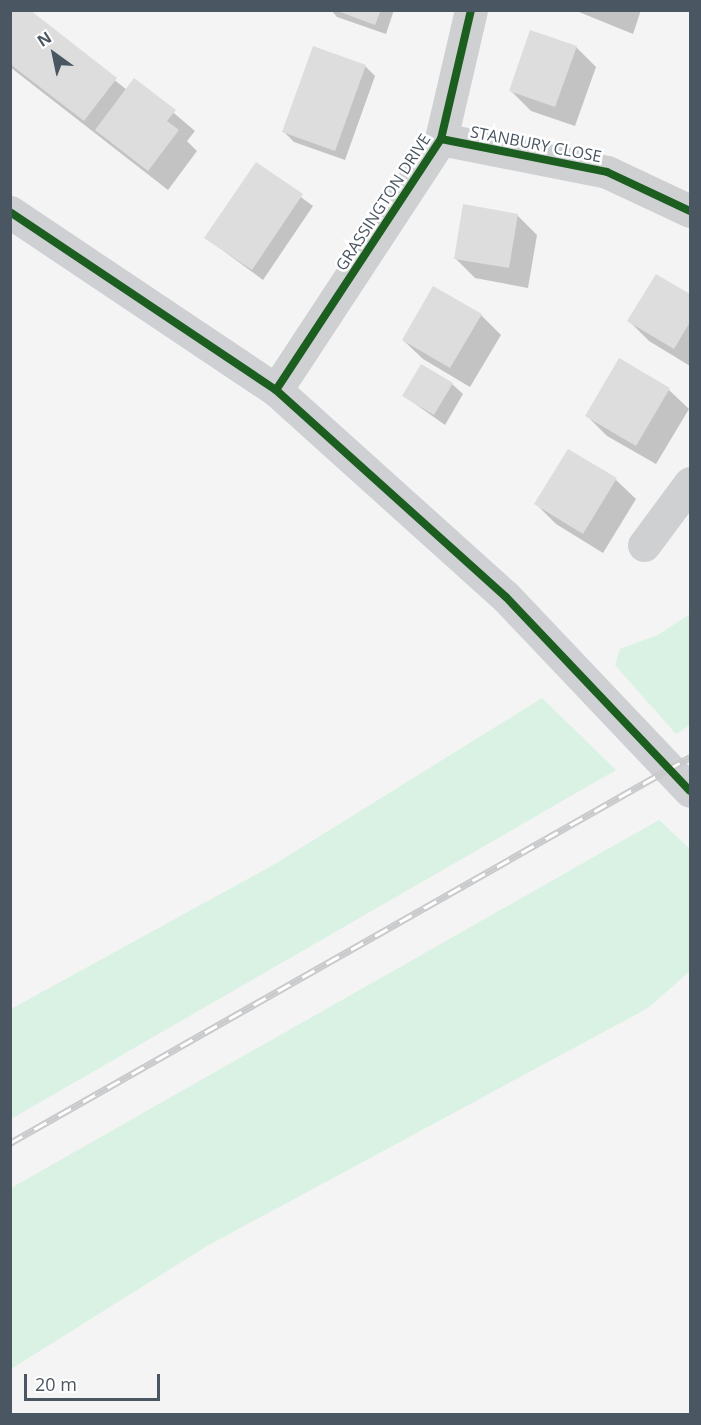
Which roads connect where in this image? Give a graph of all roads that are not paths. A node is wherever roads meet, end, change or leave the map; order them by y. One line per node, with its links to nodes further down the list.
1 (471, 10): 2 (street, GRASSINGTON DRIVE)
2 (441, 139): 3 (street, STANBURY CLOSE); 5 (street, GRASSINGTON DRIVE)
3 (690, 211)
4 (10, 212): 5 (street)
5 (276, 390): 8 (street)
6 (690, 483): 7 (street)
7 (644, 545)
8 (690, 791)

